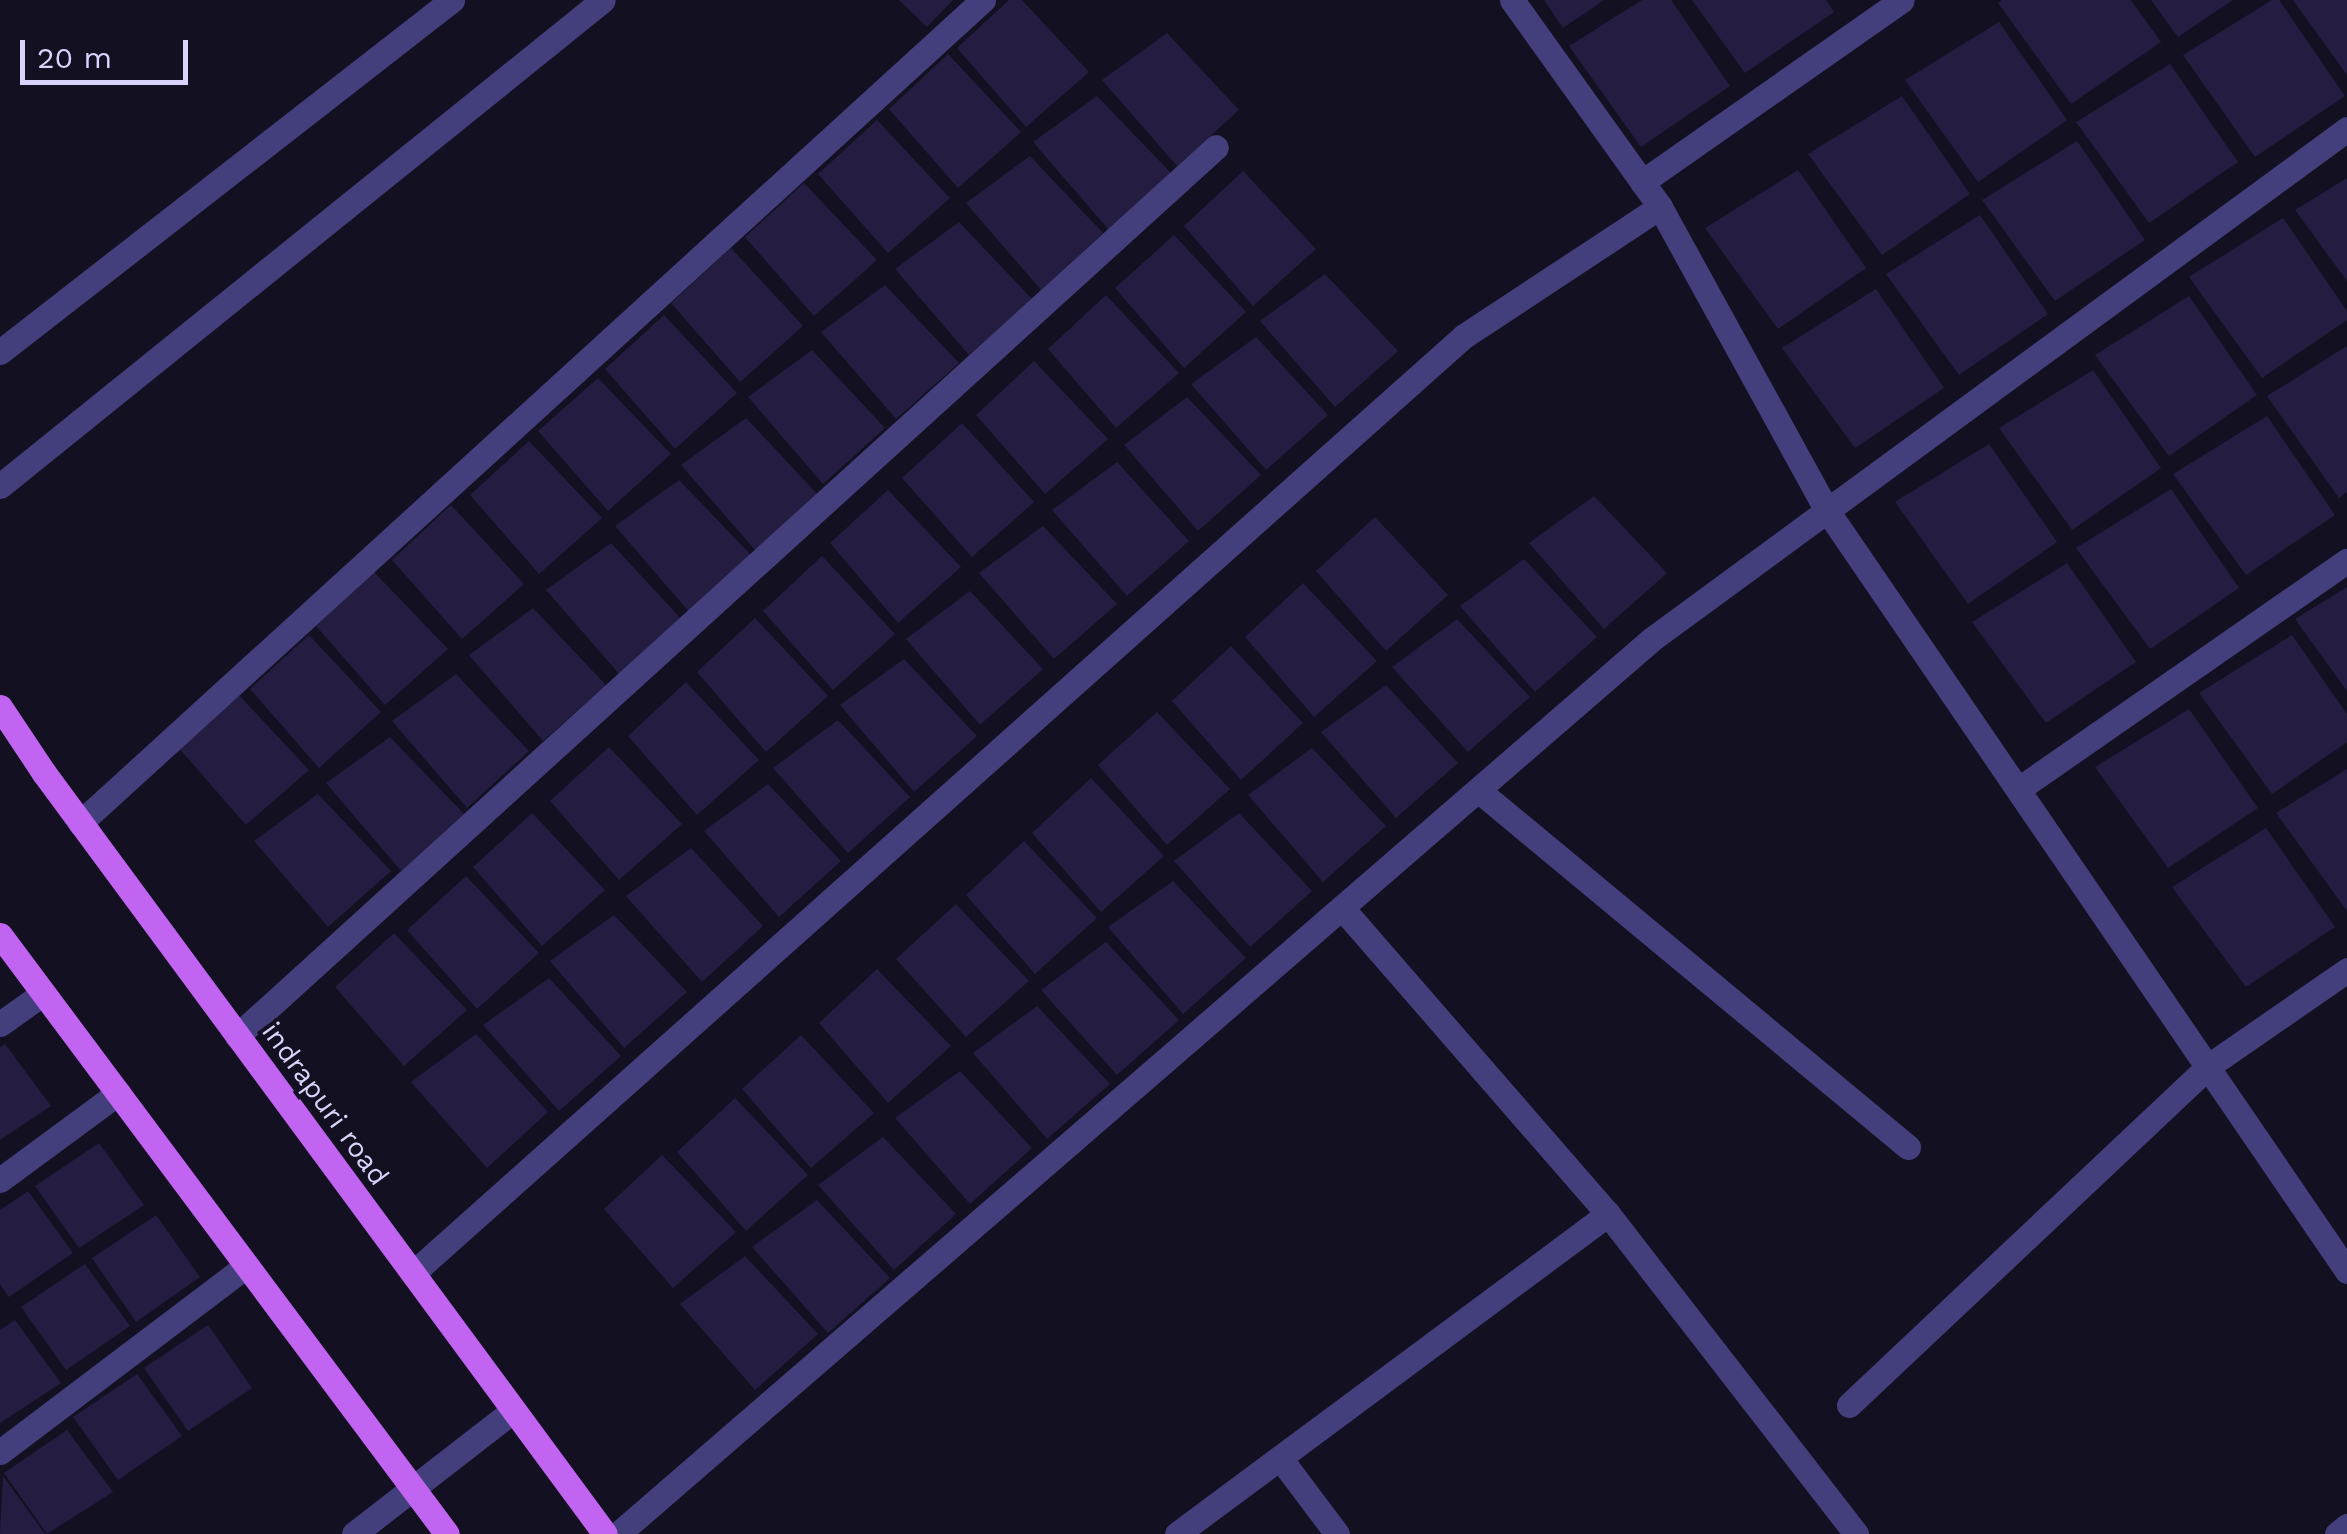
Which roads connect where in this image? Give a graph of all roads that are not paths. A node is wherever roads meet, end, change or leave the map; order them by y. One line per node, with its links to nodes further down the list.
1 (452, 0): 10 (street)
2 (603, 0): 11 (street)
3 (983, 0): 17 (street)
4 (1512, 0): 8 (street)
5 (1902, 0): 8 (street)
6 (2347, 129): 12 (street)
7 (1216, 148): 23 (street)
8 (1642, 182): 9 (street)
9 (1660, 207): 12 (street); 31 (street)
10 (0, 352)
11 (0, 486)
12 (1826, 509): 15 (street); 16 (street)
13 (2347, 561): 15 (street)
14 (0, 707): 17 (main road, indrapuri road)
15 (2020, 788): 24 (street)
16 (1478, 790): 18 (street); 26 (street)
17 (80, 822): 23 (main road, indrapuri road)
18 (1342, 908): 28 (street); 41 (street)
19 (0, 936): 21 (main road)
20 (2347, 970): 24 (street)
21 (42, 994): 22 (street); 25 (main road)
22 (0, 1024)
23 (238, 1036): 31 (main road, indrapuri road)
24 (2210, 1065): 30 (street); 32 (street)
25 (118, 1093): 27 (street); 29 (main road)
26 (1908, 1147)
27 (0, 1180)
28 (1608, 1214): 35 (street); 44 (street)
29 (246, 1266): 34 (street); 36 (main road)
30 (2347, 1271)
31 (413, 1273): 33 (main road, indrapuri road)
32 (1849, 1405)
33 (514, 1410): 36 (street); 40 (main road, indrapuri road)
34 (0, 1452)
35 (1280, 1458): 42 (street); 43 (street)
36 (413, 1486): 38 (street); 39 (main road)
37 (2347, 1526): 45 (street)
38 (354, 1534)
39 (447, 1534)
40 (606, 1534)
41 (618, 1534)
42 (1177, 1534)
43 (1337, 1534)
44 (1856, 1534)
45 (2337, 1534)

